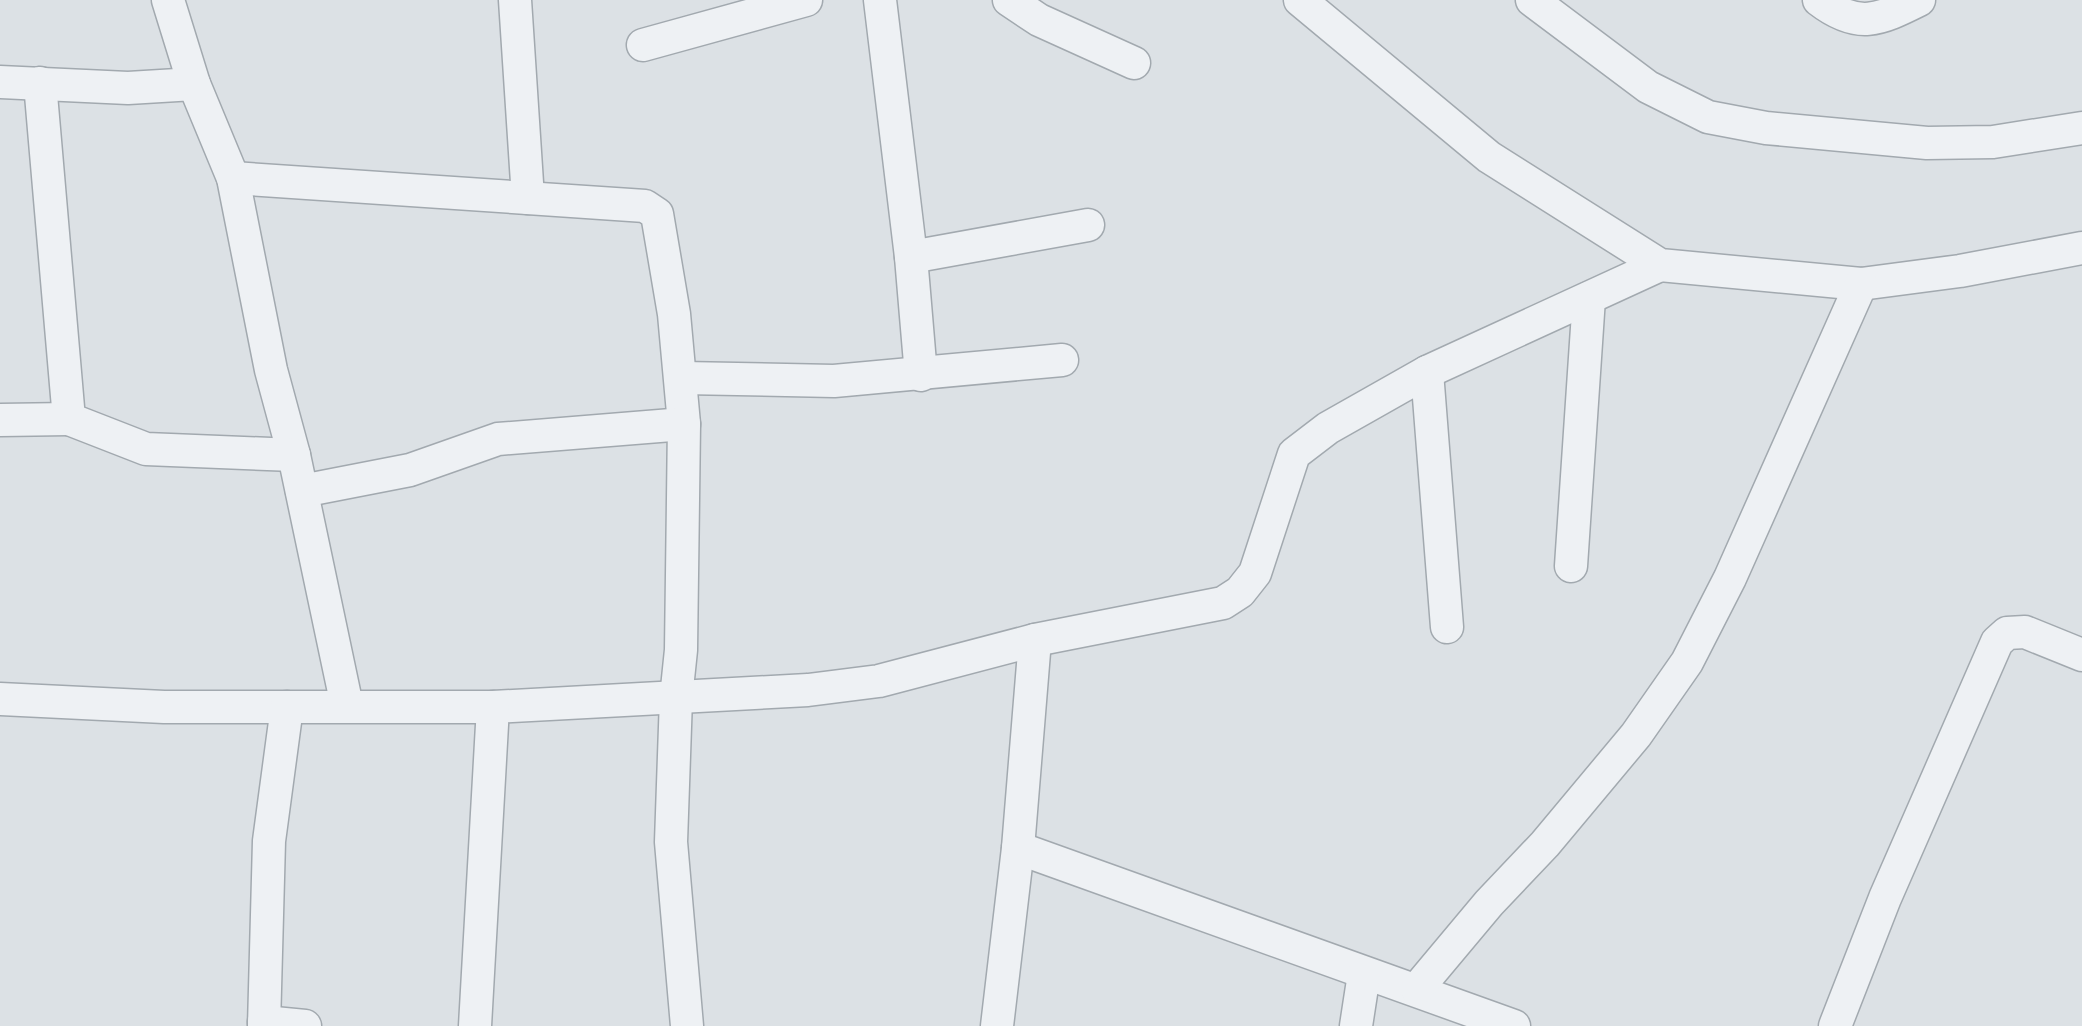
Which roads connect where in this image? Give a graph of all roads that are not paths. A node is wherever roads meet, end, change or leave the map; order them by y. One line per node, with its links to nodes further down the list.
1 (168, 0): 14 (street)
2 (515, 0): 17 (street)
3 (806, 0): 10 (street)
4 (880, 0): 20 (street)
5 (1009, 0): 11 (street)
6 (1532, 0): 15 (street)
7 (1819, 0): 8 (street)
8 (1919, 0)
9 (1307, 2): 21 (street)
10 (643, 44)
11 (1134, 63)
12 (0, 82): 13 (street)
13 (40, 83): 14 (street); 28 (street)
14 (194, 84): 16 (street)
15 (2082, 128)
16 (233, 178): 17 (street); 31 (street)
17 (528, 198): 27 (street)
18 (1088, 225): 20 (street)
19 (2082, 247): 22 (street)
20 (911, 257): 26 (street)
21 (1660, 265): 22 (street); 23 (street)
22 (1861, 284): 44 (street)
23 (1589, 298): 25 (street); 33 (street)
24 (1062, 360): 26 (street)
25 (1427, 372): 34 (street); 35 (street)
26 (921, 375): 27 (street)
27 (682, 378): 30 (street)
28 (69, 419): 29 (street); 31 (street)
29 (0, 421)
30 (684, 424): 32 (street); 37 (street)
31 (294, 455): 32 (street)
32 (302, 491): 39 (street)
33 (1571, 566)
34 (1447, 627)
35 (1035, 640): 37 (street); 42 (street)
36 (2082, 655): 52 (street)
37 (676, 698): 40 (street); 48 (street)
38 (0, 699): 41 (street)
39 (347, 706): 40 (street); 41 (street)
40 (493, 706): 47 (street)
41 (287, 707): 45 (street)
42 (1018, 848): 43 (street); 49 (street)
43 (1364, 974): 44 (street); 50 (street)
44 (1417, 989): 51 (street)
45 (264, 1024): 46 (street)
46 (305, 1026)
47 (475, 1026)
48 (687, 1026)
49 (997, 1026)
50 (1356, 1026)
51 (1514, 1026)
52 (1835, 1026)

